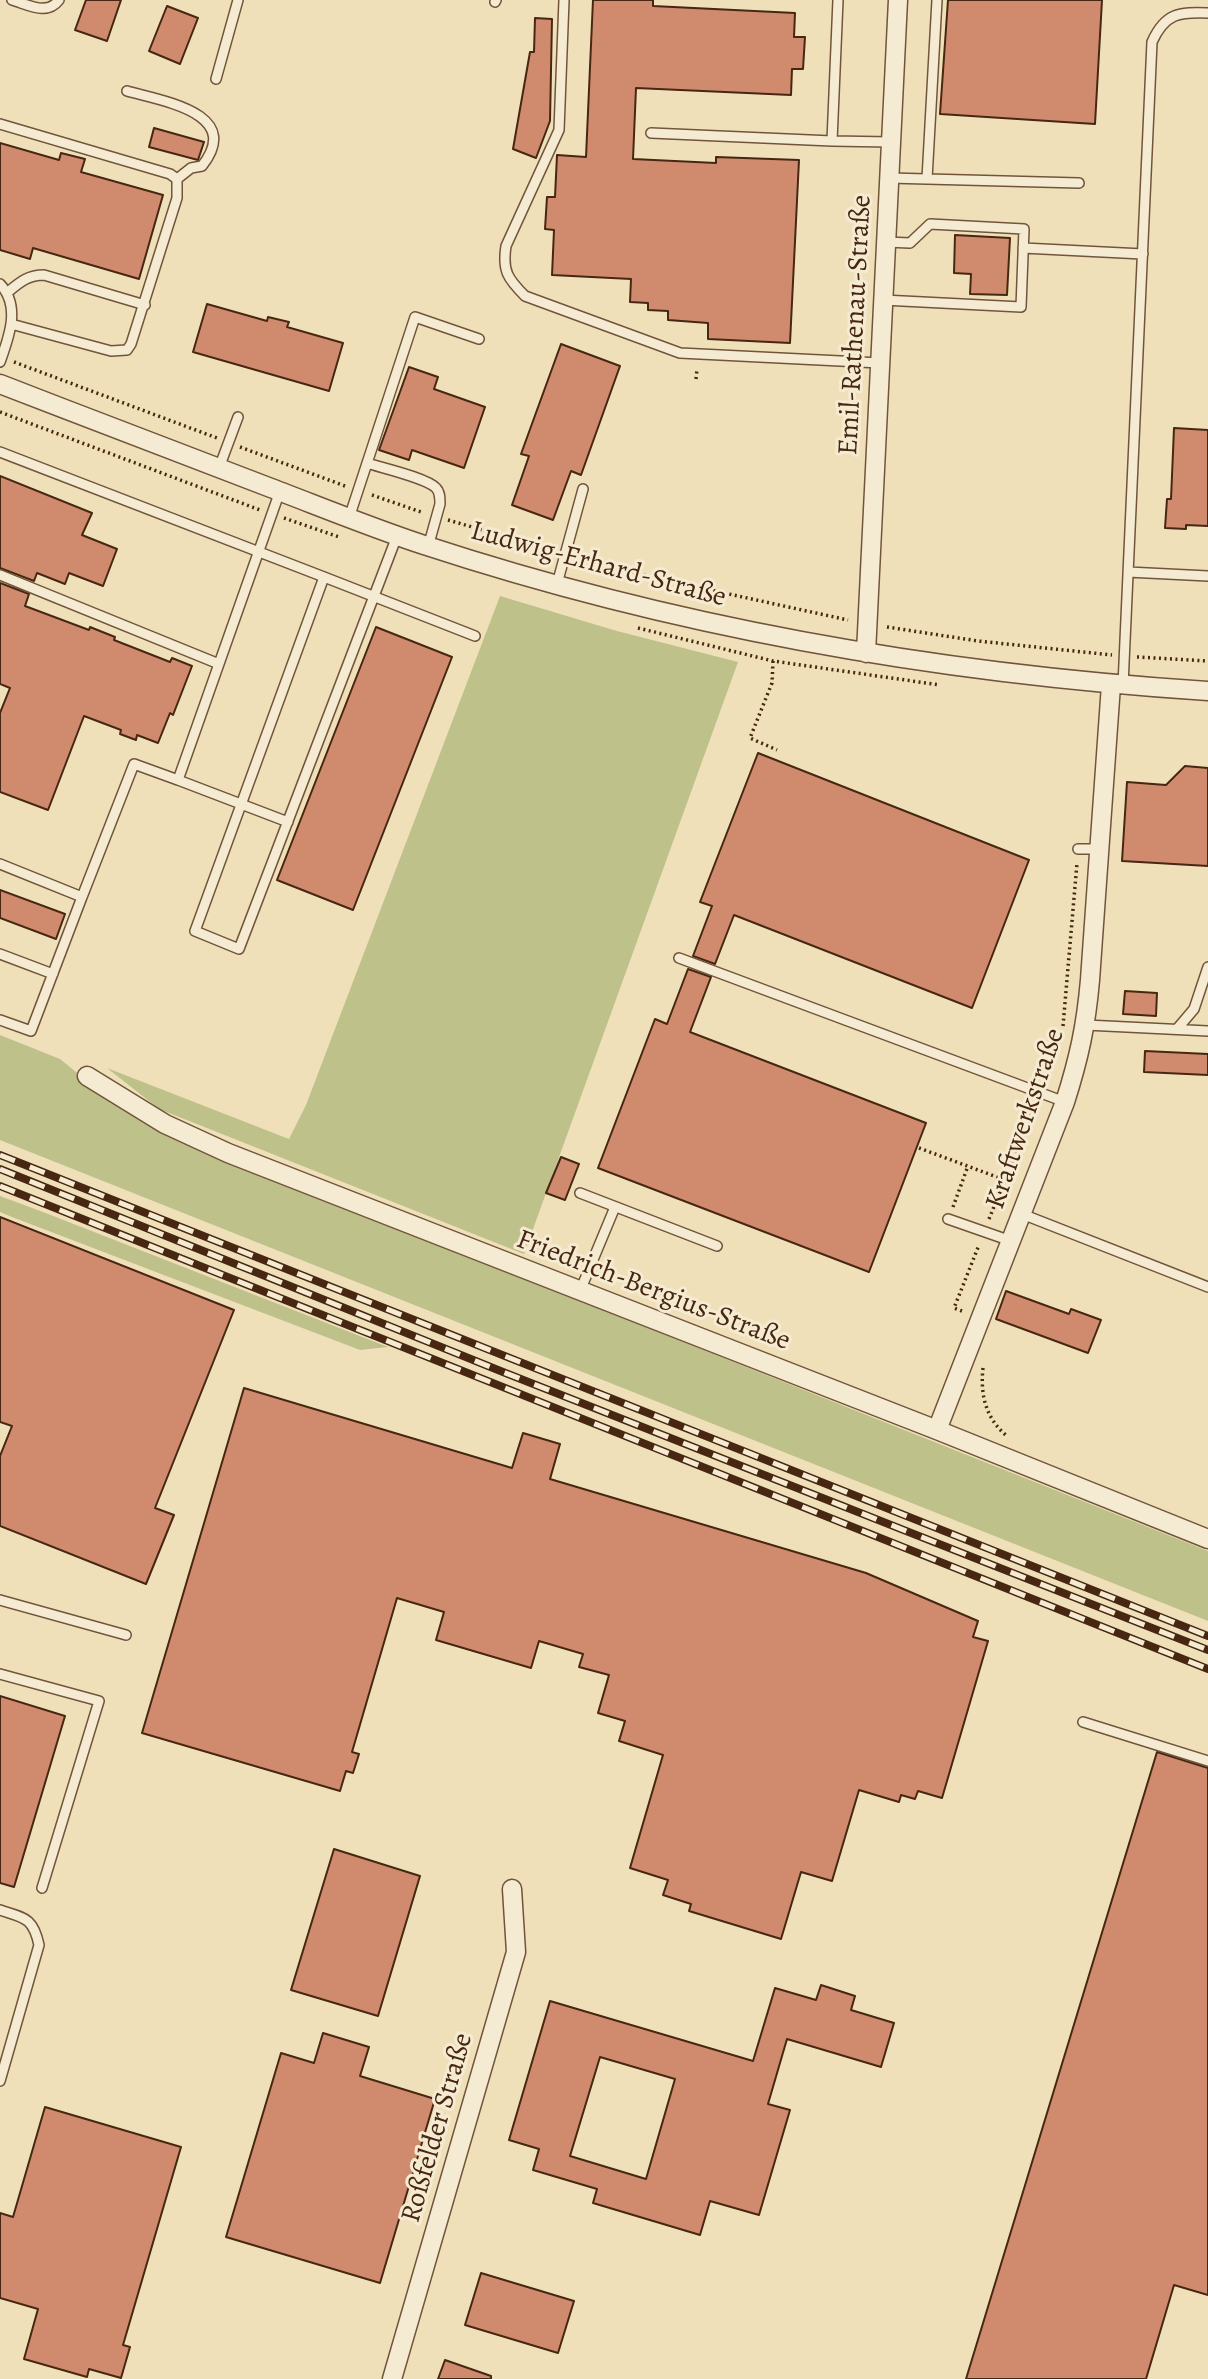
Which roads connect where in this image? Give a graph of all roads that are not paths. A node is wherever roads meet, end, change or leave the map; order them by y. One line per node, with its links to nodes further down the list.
1 (12, 0): 2 (lane)
2 (59, 0)
3 (238, 0): 9 (lane)
4 (564, 0): 29 (lane)
5 (838, 0): 13 (lane)
6 (898, 0): 14 (street, Emil-Rathenau-Straße)
7 (937, 0): 17 (lane)
8 (1208, 13): 21 (lane)
9 (216, 79)
10 (127, 91): 16 (lane)
11 (0, 124): 16 (lane)
12 (650, 133): 13 (lane)
13 (832, 141): 14 (lane)
14 (891, 142): 15 (street, Emil-Rathenau-Straße)
15 (889, 178): 17 (lane); 19 (street, Emil-Rathenau-Straße)
16 (177, 179): 25 (lane)
17 (927, 179): 18 (lane)
18 (1079, 183)
19 (886, 242): 20 (lane); 24 (street, Emil-Rathenau-Straße)
20 (1023, 248): 21 (lane); 24 (lane)
21 (1143, 254): 41 (lane)
22 (0, 284): 23 (lane)
23 (8, 292): 25 (lane); 26 (lane)
24 (883, 300): 29 (street, Emil-Rathenau-Straße)
25 (145, 304): 26 (lane)
26 (11, 324): 28 (lane)
27 (479, 339): 33 (lane)
28 (0, 362)
29 (880, 363): 48 (street, Emil-Rathenau-Straße)
30 (0, 384): 34 (street, Ludwig-Erhard-Straße)
31 (238, 417): 34 (lane)
32 (0, 452): 40 (lane)
33 (367, 463): 37 (lane); 39 (lane)
34 (219, 468): 36 (street, Ludwig-Erhard-Straße)
35 (583, 489): 45 (lane)
36 (280, 491): 37 (street, Ludwig-Erhard-Straße); 40 (lane)
37 (348, 518): 38 (street, Ludwig-Erhard-Straße)
38 (397, 536): 39 (street, Ludwig-Erhard-Straße); 46 (lane)
39 (428, 547): 45 (street, Ludwig-Erhard-Straße)
40 (259, 553): 44 (lane); 49 (lane)
41 (1128, 572): 43 (lane); 50 (lane)
42 (0, 575): 49 (lane)
43 (1208, 576)
44 (324, 577): 46 (lane); 53 (lane)
45 (557, 584): 48 (street, Ludwig-Erhard-Straße)
46 (375, 597): 47 (lane); 54 (lane)
47 (475, 636)
48 (866, 653): 50 (street, Ludwig-Erhard-Straße)
49 (219, 664): 52 (lane)
50 (1117, 685): 51 (street, Ludwig-Erhard-Straße); 56 (street, Kraftwerkstraße)
51 (1208, 691)
52 (178, 780): 53 (lane); 58 (lane)
53 (241, 804): 54 (lane); 54 (lane)
54 (288, 822)
55 (1078, 849): 56 (lane)
56 (1101, 849): 64 (street, Kraftwerkstraße)
57 (0, 864): 58 (lane)
58 (82, 897): 62 (lane)
59 (0, 954): 62 (lane)
60 (680, 958): 68 (lane)
61 (1208, 967): 65 (lane)
62 (53, 974): 63 (lane)
63 (0, 1020)
64 (1086, 1025): 65 (lane); 68 (street, Kraftwerkstraße)
65 (1177, 1029): 66 (lane)
66 (1208, 1031)
67 (87, 1076): 76 (street, Friedrich-Bergius-Straße)
68 (1065, 1102): 71 (street, Kraftwerkstraße)
69 (580, 1193): 70 (lane)
70 (615, 1207): 74 (lane); 76 (lane)
71 (1021, 1214): 73 (street, Kraftwerkstraße); 75 (lane)
72 (948, 1219): 73 (lane)
73 (1011, 1241): 77 (street, Kraftwerkstraße)
74 (717, 1246)
75 (1208, 1287)
76 (580, 1291): 77 (street, Friedrich-Bergius-Straße)
77 (937, 1430): 78 (street, Friedrich-Bergius-Straße)
78 (1208, 1539)
79 (0, 1600): 80 (lane)
80 (126, 1635)
81 (0, 1674): 84 (lane)
82 (1083, 1722): 83 (lane)
83 (1208, 1761)
84 (42, 1888)
85 (512, 1889): 88 (street, Roßfelder Straße)
86 (0, 1910): 87 (lane)
87 (0, 2081)
88 (392, 2379)

